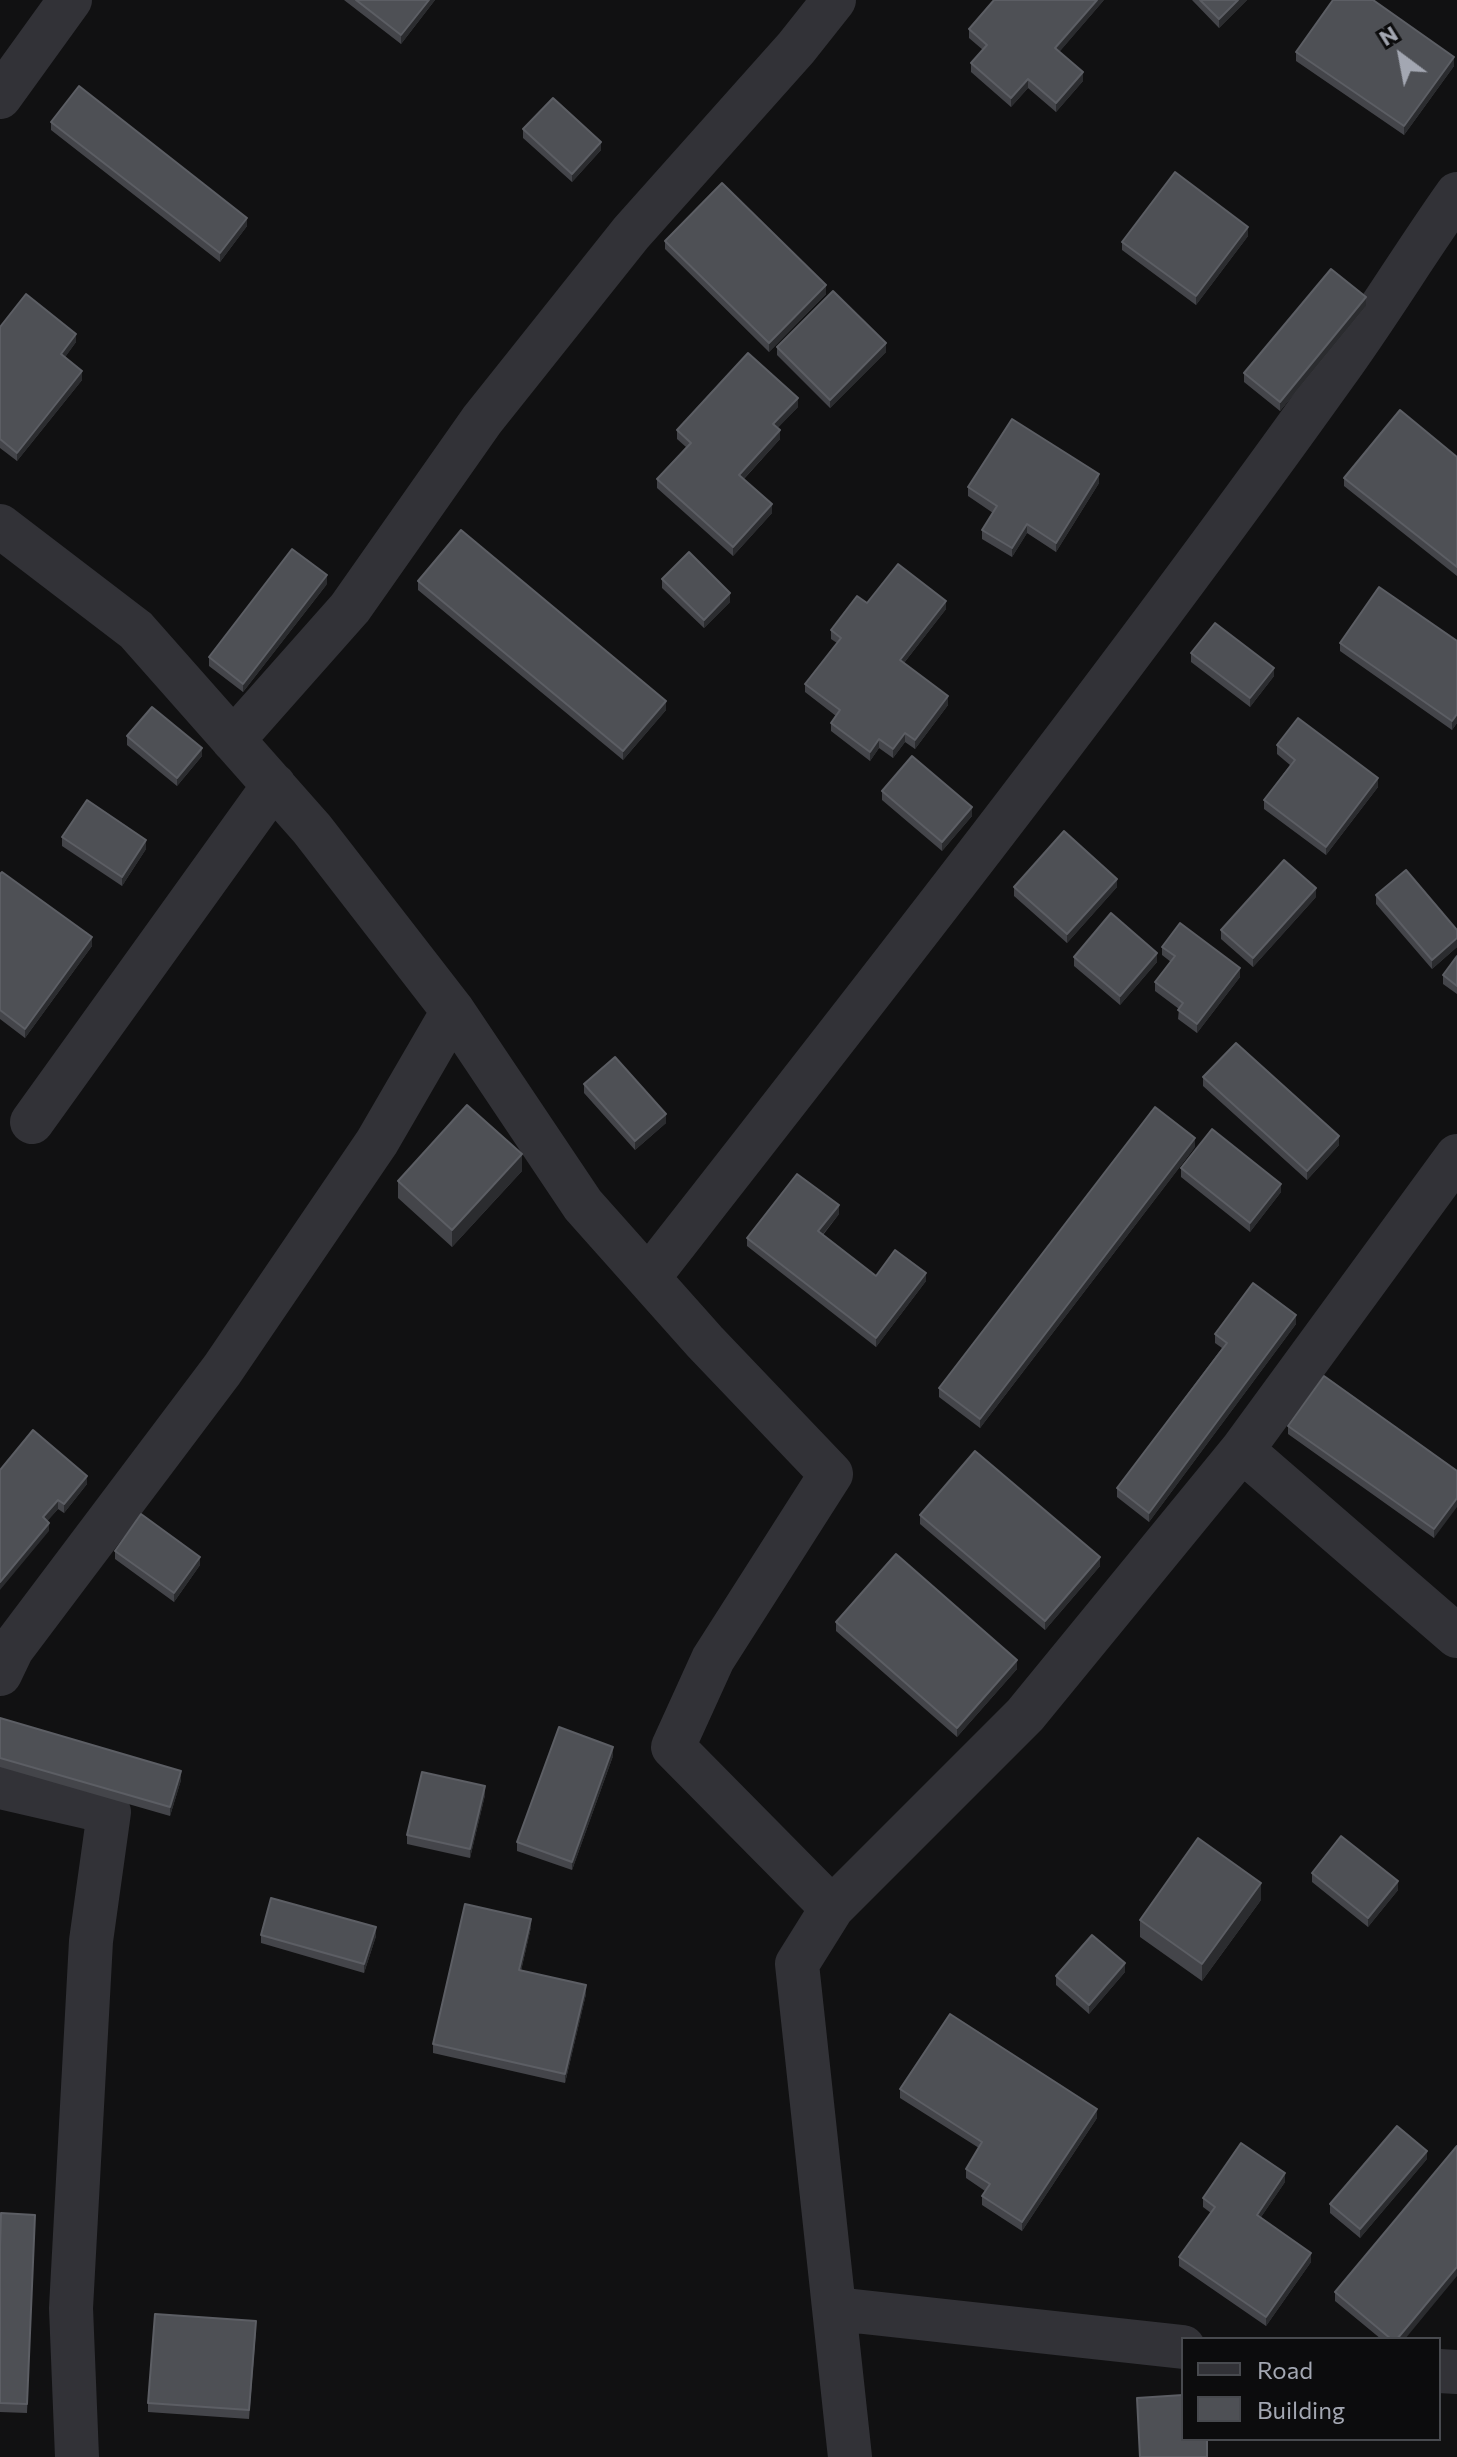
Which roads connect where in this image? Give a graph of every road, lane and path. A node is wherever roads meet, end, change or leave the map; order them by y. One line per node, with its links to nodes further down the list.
1 (70, 0): 3 (street)
2 (834, 0): 6 (street)
3 (0, 97)
4 (1457, 194): 11 (street)
5 (0, 526): 6 (street)
6 (233, 740): 7 (street)
7 (274, 785): 8 (street); 9 (street)
8 (453, 1011): 11 (street); 14 (street)
9 (32, 1122)
10 (1457, 1156): 12 (street)
11 (648, 1278): 16 (street)
12 (1242, 1450): 13 (street); 16 (street)
13 (1457, 1636)
14 (0, 1674)
15 (0, 1787): 19 (street)
16 (832, 1908): 17 (street)
17 (836, 2309): 18 (street); 20 (street)
18 (1181, 2347)
19 (77, 2457)
20 (850, 2457)

